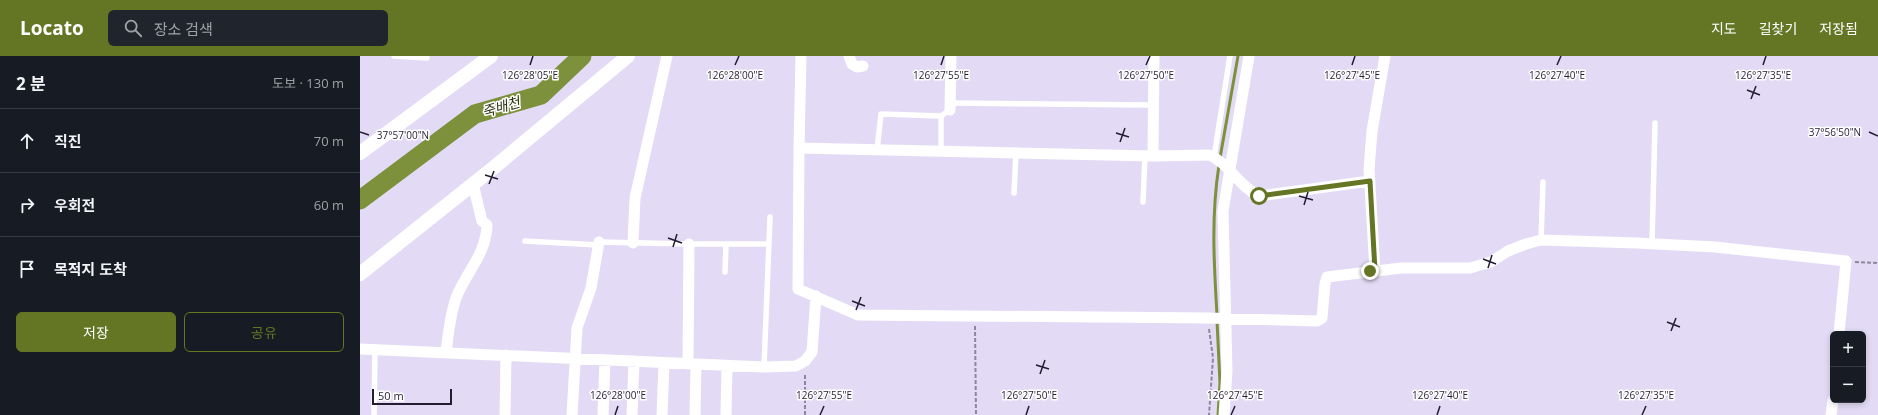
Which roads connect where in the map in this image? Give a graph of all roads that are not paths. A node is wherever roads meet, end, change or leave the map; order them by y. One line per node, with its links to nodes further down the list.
1 (394, 56): 12 (lane)
2 (491, 56): 21 (street)
3 (628, 56): 28 (street)
4 (667, 56): 35 (street)
5 (802, 56): 18 (street)
6 (849, 56): 14 (street)
7 (951, 56): 16 (street)
8 (1154, 56): 15 (street)
9 (1230, 56): 24 (lane)
10 (1249, 56): 25 (street)
11 (1385, 56): 26 (street)
12 (402, 57): 13 (lane)
13 (427, 58)
14 (863, 66)
15 (1153, 105): 16 (lane); 23 (street)
16 (947, 110): 19 (lane); 20 (lane)
17 (1655, 124): 39 (lane)
18 (799, 148): 19 (street); 43 (street)
19 (877, 150): 20 (street)
20 (941, 151): 22 (street)
21 (360, 153)
22 (1016, 153): 23 (street); 29 (lane)
23 (1149, 156): 24 (street); 30 (lane)
24 (1214, 157): 25 (street)
25 (1229, 170): 26 (street); 44 (street)
26 (1370, 181): 40 (street)
27 (1543, 182): 32 (lane)
28 (473, 184): 42 (street); 48 (street)
29 (1014, 193)
30 (1143, 202)
31 (770, 217): 38 (lane)
32 (1541, 240): 39 (street); 40 (street)
33 (525, 241): 34 (lane)
34 (598, 243): 35 (lane); 50 (street)
35 (633, 243): 36 (lane)
36 (689, 244): 37 (lane); 54 (street)
37 (726, 244): 38 (lane); 41 (lane)
38 (769, 244): 56 (lane)
39 (1652, 244): 45 (street)
40 (1375, 271): 44 (street)
41 (725, 272)
42 (360, 274)
43 (816, 296): 44 (street); 56 (street)
44 (1217, 319): 66 (street)
45 (1839, 331)
46 (360, 349): 47 (street)
47 (375, 350): 48 (street); 58 (lane)
48 (446, 353): 49 (street)
49 (506, 356): 50 (street); 59 (street)
50 (574, 359): 51 (street); 60 (street)
51 (605, 360): 52 (street); 61 (street)
52 (634, 361): 53 (street); 62 (street)
53 (664, 363): 54 (street); 63 (street)
54 (692, 364): 55 (street); 64 (street)
55 (727, 366): 56 (street); 65 (street)
56 (764, 367)
57 (1833, 403): 67 (street)
58 (374, 415)
59 (505, 415)
60 (572, 415)
61 (603, 415)
62 (632, 415)
63 (662, 415)
64 (695, 415)
65 (726, 415)
66 (1224, 415)
67 (1831, 415)

